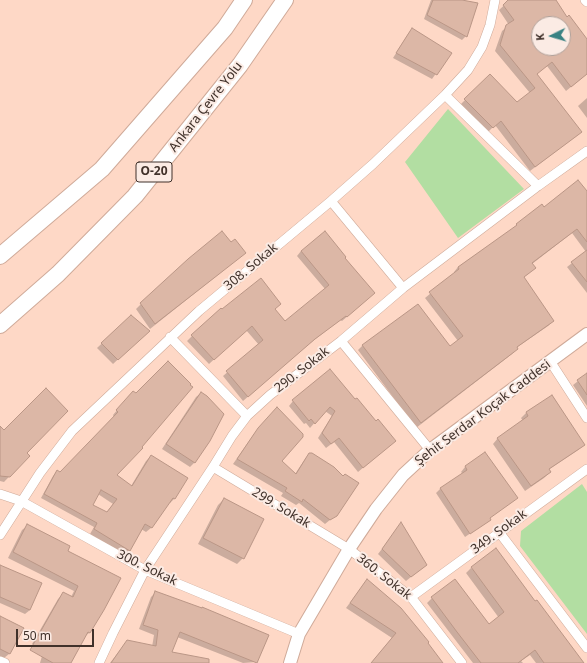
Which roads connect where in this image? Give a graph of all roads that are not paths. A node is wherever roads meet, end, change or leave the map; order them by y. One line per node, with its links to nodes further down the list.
1 (244, 0): 8 (highway)
2 (285, 0): 10 (highway, Ankara Çevre Yolu / O-20)
3 (495, 0): 4 (street, 308. Sokak)
4 (445, 95): 6 (street); 7 (street, 308. Sokak)
5 (586, 154): 6 (street, 290. Sokak)
6 (538, 186): 9 (street, 290. Sokak)
7 (331, 201): 9 (street); 12 (street, 308. Sokak)
8 (0, 256)
9 (403, 288): 13 (street, 290. Sokak)
10 (0, 325)
11 (587, 334): 14 (street, Şehit Serdar Koçak Caddesi)
12 (170, 337): 15 (street); 21 (street, 308. Sokak)
13 (341, 341): 15 (street, 290. Sokak); 17 (street)
14 (550, 361): 16 (street); 17 (street, Şehit Serdar Koçak Caddesi)
15 (248, 416): 18 (street, 290. Sokak)
16 (587, 418)
17 (430, 450): 24 (street, Şehit Serdar Koçak Caddesi)
18 (213, 467): 24 (street, 299. Sokak); 25 (street, 290. Sokak)
19 (587, 468): 22 (street, 349. Sokak)
20 (0, 494): 21 (street, 300. Sokak)
21 (22, 500): 23 (street, 308. Sokak); 25 (street, 300. Sokak)
22 (499, 532): 26 (street, 349. Sokak); 28 (street)
23 (0, 535)
24 (348, 549): 26 (street, 360. Sokak); 27 (street, Şehit Serdar Koçak Caddesi)
25 (146, 570): 27 (street, 300. Sokak); 31 (street, 290. Sokak)
26 (411, 597): 33 (street, 360. Sokak)
27 (299, 634): 32 (street, Şehit Serdar Koçak Caddesi)
28 (587, 648)
29 (0, 661): 30 (street)
30 (6, 663)
31 (99, 663)
32 (290, 663)
33 (462, 663)

